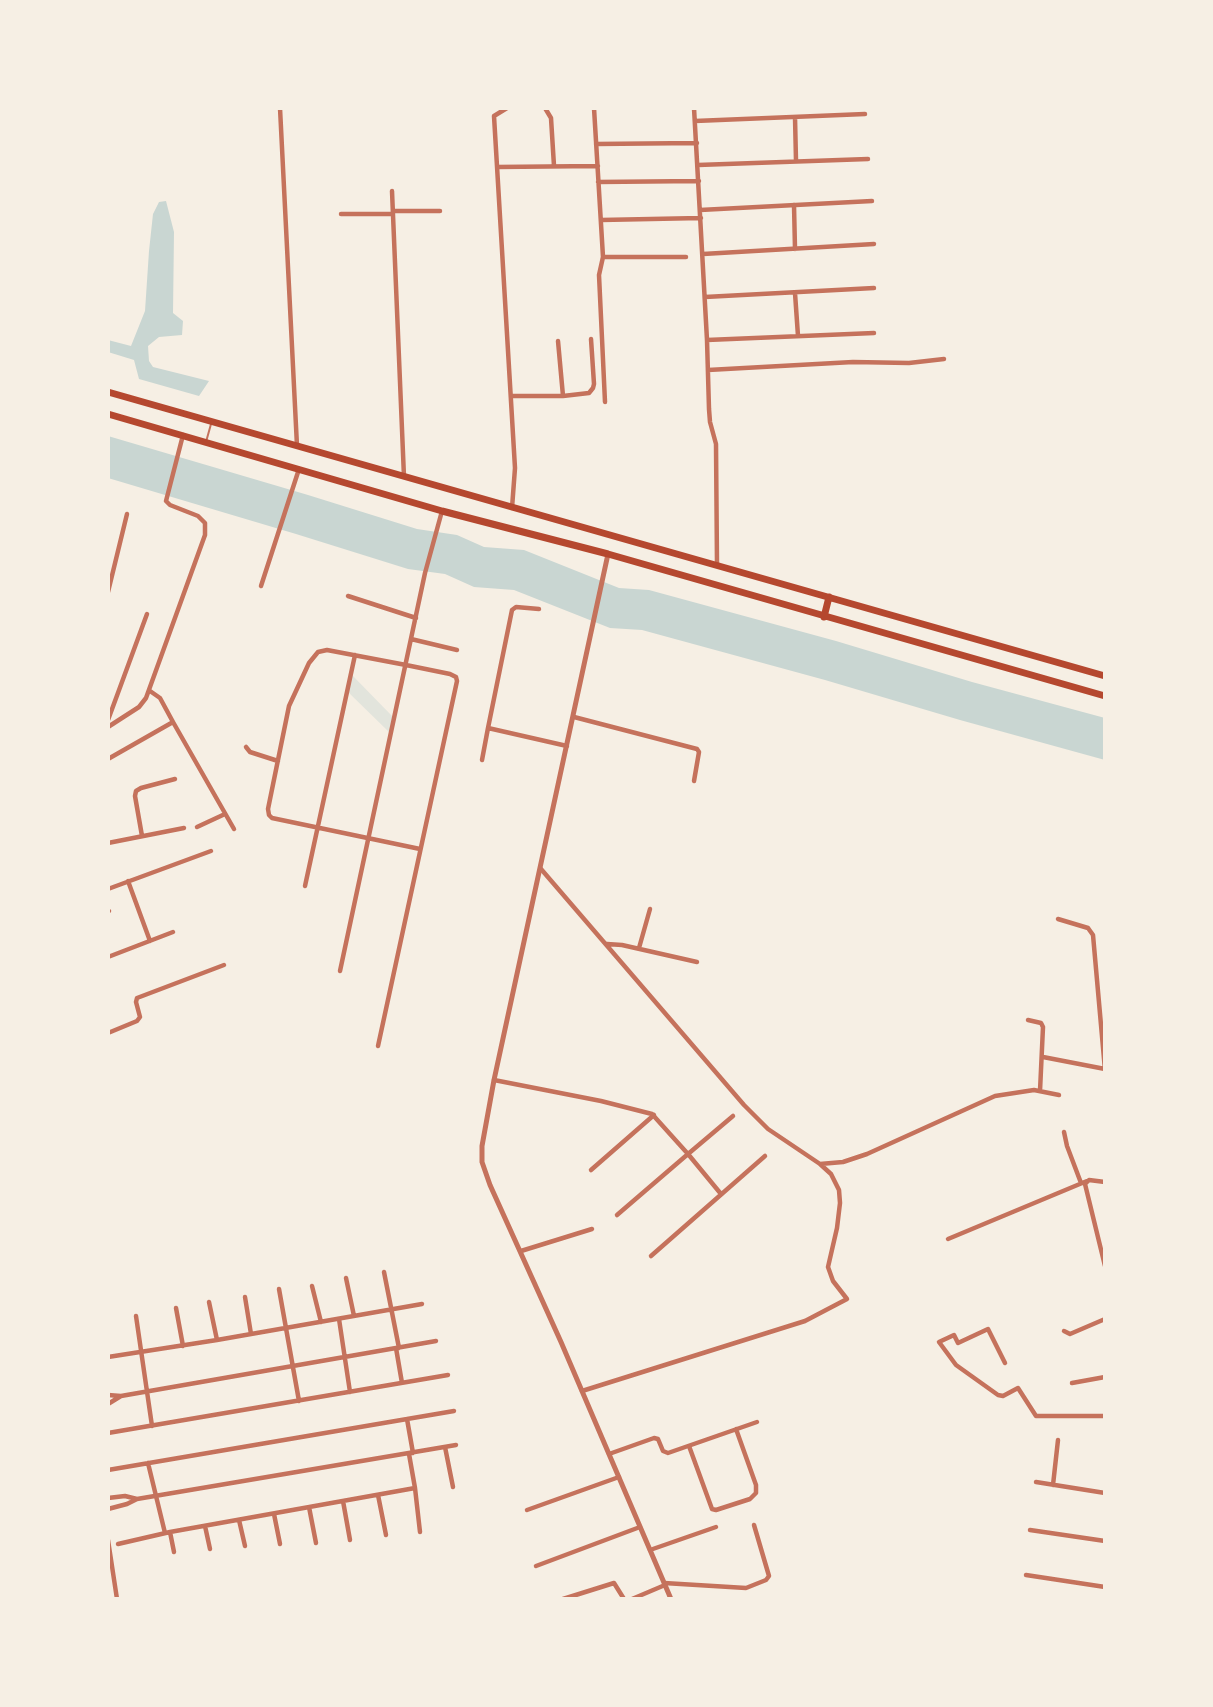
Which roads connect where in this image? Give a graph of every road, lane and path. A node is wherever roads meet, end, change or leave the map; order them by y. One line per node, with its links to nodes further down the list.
1 (280, 108): 53 (street)
2 (494, 108): 8 (street)
3 (507, 108): 8 (street)
4 (545, 108): 16 (street)
5 (594, 108): 12 (street)
6 (694, 108): 10 (street)
7 (865, 114): 9 (street)
8 (494, 116): 18 (street)
9 (795, 117): 10 (street); 14 (street)
10 (695, 121): 11 (street)
11 (696, 142): 12 (street); 15 (street)
12 (596, 144): 17 (street)
13 (868, 159): 14 (street)
14 (796, 161): 15 (street)
15 (698, 165): 19 (street)
16 (554, 166): 17 (street); 18 (street)
17 (598, 166): 20 (street)
18 (498, 167): 46 (street)
19 (699, 181): 20 (street); 24 (street)
20 (598, 182): 29 (street)
21 (392, 190): 26 (street)
22 (872, 201): 23 (street)
23 (794, 205): 24 (street); 31 (street)
24 (700, 210): 28 (street)
25 (440, 211): 26 (street)
26 (393, 212): 27 (street); 55 (street)
27 (341, 214)
28 (700, 218): 29 (street); 32 (street)
29 (601, 220): 33 (street)
30 (874, 244): 31 (street)
31 (795, 249): 32 (street)
32 (703, 254): 37 (street)
33 (603, 257): 34 (street); 48 (street)
34 (686, 257)
35 (874, 288): 36 (street)
36 (795, 293): 37 (street); 39 (street)
37 (705, 297): 41 (street)
38 (874, 333): 39 (street)
39 (798, 336): 41 (street)
40 (591, 339): 47 (street)
41 (707, 340): 44 (street)
42 (558, 341): 47 (street)
43 (944, 359): 44 (street)
44 (708, 370): 60 (street)
45 (108, 392): 50 (highway)
46 (512, 396): 47 (street); 56 (street)
47 (563, 396)
48 (605, 402)
49 (108, 414): 51 (highway)
50 (212, 422): 52 (lane); 53 (highway)
51 (183, 435): 52 (highway); 74 (street)
52 (206, 442): 54 (highway)
53 (297, 446): 55 (highway)
54 (299, 469): 57 (highway); 61 (street)
55 (404, 477): 56 (highway)
56 (512, 508): 60 (highway)
57 (442, 511): 59 (highway); 68 (street)
58 (127, 514): 62 (street)
59 (608, 554): 67 (highway); 76 (street)
60 (717, 565): 64 (highway)
61 (261, 586)
62 (108, 592)
63 (348, 596): 68 (street)
64 (829, 597): 67 (highway); 73 (highway)
65 (539, 609): 80 (street)
66 (147, 614): 77 (street)
67 (824, 617): 75 (highway)
68 (416, 618): 69 (street)
69 (411, 639): 70 (street); 72 (street)
70 (458, 650)
71 (355, 655): 72 (street); 85 (street); 90 (street)
72 (406, 664): 94 (street); 96 (street)
73 (1105, 676)
74 (150, 691): 78 (street); 79 (street)
75 (1105, 696)
76 (574, 717): 81 (street); 87 (street)
77 (108, 720)
78 (173, 722): 83 (street); 88 (street)
79 (108, 727)
80 (488, 728): 81 (street); 84 (street)
81 (567, 746): 98 (street)
82 (246, 747): 85 (street)
83 (108, 759)
84 (482, 760)
85 (278, 761): 90 (street)
86 (175, 779): 93 (street)
87 (694, 781)
88 (225, 814): 89 (street); 92 (street)
89 (197, 827)
90 (318, 827): 94 (street); 100 (street)
91 (184, 828): 93 (street)
92 (234, 829)
93 (142, 836): 95 (street)
94 (369, 838): 96 (street); 111 (street)
95 (108, 843)
96 (420, 849): 114 (street)
97 (211, 851): 99 (street)
98 (541, 869): 106 (street); 117 (street)
99 (128, 881): 101 (street); 105 (street)
100 (305, 886)
101 (108, 889)
102 (650, 909): 107 (street)
103 (1059, 919): 116 (street)
104 (173, 932): 105 (street)
105 (150, 941): 108 (street)
106 (607, 944): 107 (street); 125 (street)
107 (639, 948): 109 (street)
108 (108, 957)
109 (697, 962)
110 (225, 965): 113 (street)
111 (340, 971)
112 (1028, 1020): 115 (street)
113 (108, 1033)
114 (378, 1046)
115 (1043, 1057): 116 (street); 118 (street)
116 (1105, 1070)
117 (494, 1080): 120 (street); 133 (street)
118 (1040, 1090): 119 (street); 125 (street)
119 (1059, 1095)
120 (654, 1115): 123 (street); 126 (street)
121 (733, 1116): 123 (street)
122 (1064, 1132): 127 (street)
123 (688, 1154): 129 (street); 130 (street)
124 (765, 1156): 129 (street)
125 (820, 1164): 167 (street)
126 (591, 1170)
127 (1084, 1182): 128 (street); 132 (street); 135 (street)
128 (1105, 1182)
129 (722, 1194): 134 (street)
130 (617, 1215)
131 (592, 1229): 133 (street)
132 (948, 1239)
133 (521, 1251): 167 (street)
134 (651, 1256)
135 (1105, 1266)
136 (384, 1272): 144 (street)
137 (346, 1278): 146 (street)
138 (312, 1286): 149 (street)
139 (279, 1289): 150 (street)
140 (245, 1297): 152 (street)
141 (210, 1302): 153 (street)
142 (422, 1304): 144 (street)
143 (176, 1308): 155 (street)
144 (391, 1310): 146 (street); 156 (street)
145 (136, 1316): 157 (street)
146 (354, 1316): 147 (street)
147 (339, 1319): 149 (street); 159 (street)
148 (1105, 1319): 151 (street)
149 (321, 1322): 150 (street)
150 (287, 1328): 152 (street); 161 (street)
151 (1064, 1331)
152 (251, 1334): 153 (street)
153 (217, 1341): 155 (street)
154 (436, 1341): 156 (street)
155 (183, 1346): 157 (street)
156 (397, 1348): 159 (street); 164 (street)
157 (142, 1352): 158 (street); 166 (street)
158 (108, 1357)
159 (345, 1357): 161 (street); 168 (street)
160 (1005, 1363): 174 (street)
161 (293, 1366): 166 (street); 171 (street)
162 (448, 1375): 164 (street)
163 (1105, 1377): 165 (street)
164 (402, 1383): 168 (street)
165 (1072, 1383)
166 (147, 1391): 170 (street); 177 (street)
167 (582, 1391): 185 (street)
168 (350, 1392): 171 (street)
169 (108, 1395): 170 (street)
170 (120, 1396): 172 (street)
171 (299, 1401): 177 (street)
172 (108, 1404)
173 (454, 1411): 175 (street)
174 (1105, 1416)
175 (407, 1419): 184 (street); 186 (street)
176 (757, 1422): 178 (street)
177 (152, 1426): 179 (street)
178 (735, 1429): 182 (street); 182 (street)
179 (108, 1433)
180 (1058, 1440): 190 (street)
181 (456, 1445): 183 (street)
182 (689, 1446): 185 (street)
183 (445, 1447): 184 (street); 191 (street)
184 (411, 1453): 192 (street); 195 (street)
185 (609, 1454): 188 (street)
186 (148, 1463): 187 (street); 195 (street)
187 (108, 1470)
188 (619, 1477): 201 (street); 206 (street)
189 (1036, 1482): 190 (street)
190 (1053, 1485): 193 (street)
191 (453, 1487)
192 (415, 1488): 194 (street); 209 (street)
193 (1105, 1493)
194 (378, 1495): 198 (street); 211 (street)
195 (155, 1497): 197 (street); 210 (street)
196 (108, 1498): 197 (street)
197 (137, 1499): 200 (street)
198 (343, 1501): 199 (street); 213 (street)
199 (309, 1507): 202 (street); 215 (street)
200 (108, 1509)
201 (526, 1510)
202 (274, 1514): 203 (street); 217 (street)
203 (239, 1520): 205 (street); 218 (street)
204 (754, 1525): 224 (street)
205 (205, 1526): 210 (street); 219 (street)
206 (640, 1527): 220 (street); 222 (street)
207 (716, 1527): 220 (street)
208 (1030, 1530): 214 (street)
209 (420, 1532)
210 (167, 1533): 216 (street); 221 (street)
211 (386, 1535)
212 (108, 1540): 226 (street)
213 (350, 1540)
214 (1105, 1541)
215 (316, 1543)
216 (118, 1544)
217 (280, 1544)
218 (245, 1546)
219 (210, 1548)
220 (650, 1550): 224 (street)
221 (174, 1552)
222 (536, 1566)
223 (1026, 1575): 225 (street)
224 (665, 1584): 229 (street); 230 (street)
225 (1105, 1587)
226 (117, 1599)
227 (563, 1599): 228 (street)
228 (624, 1599)
229 (632, 1599)
230 (671, 1599)

